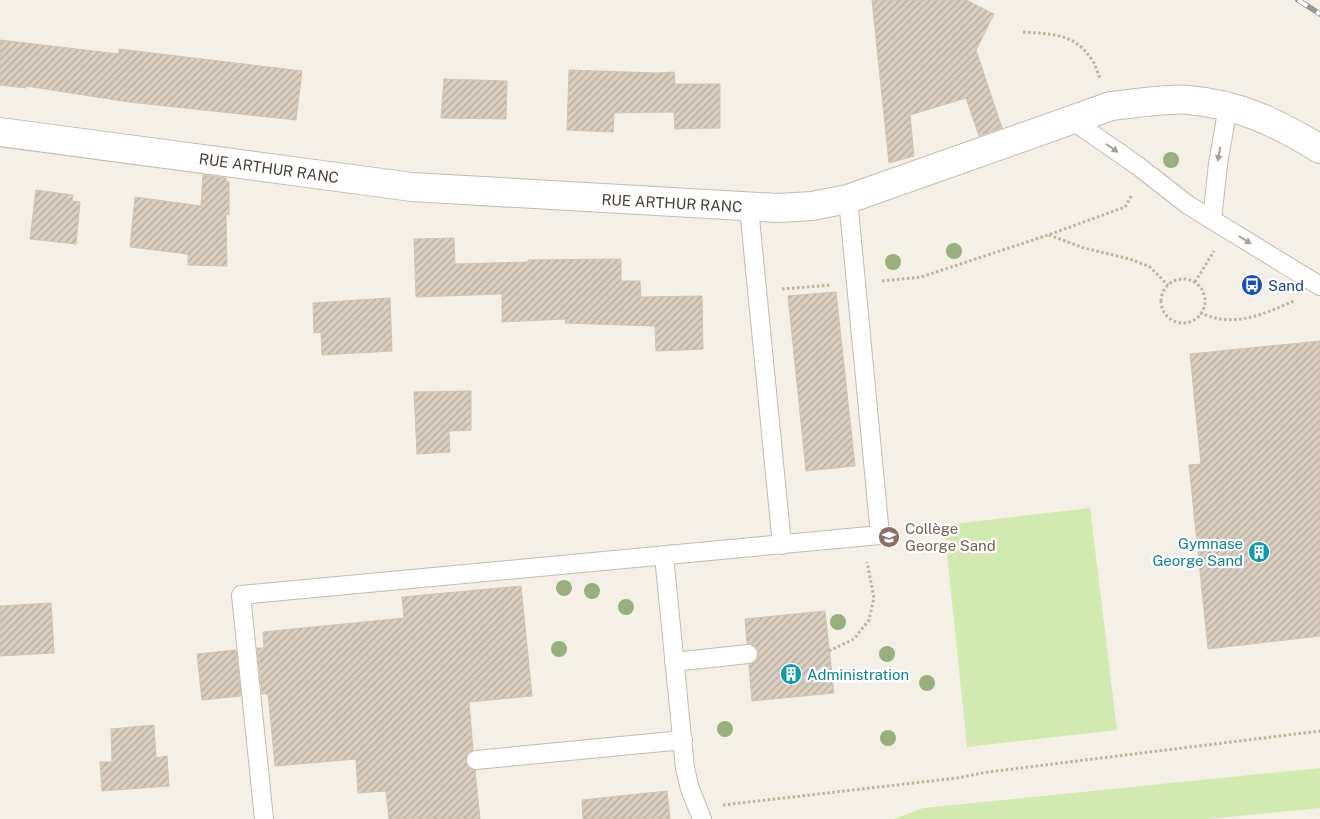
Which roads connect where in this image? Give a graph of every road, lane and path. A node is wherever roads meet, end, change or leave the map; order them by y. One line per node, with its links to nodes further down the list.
1 (1023, 32): 2 (path)
2 (1111, 106): 3 (street, RUE ARTHUR RANC); 4 (street, RUE ARTHUR RANC)
3 (1228, 106): 6 (street, RUE ARTHUR RANC); 10 (lane, one-way to 10)
4 (1072, 120): 7 (lane, one-way to 7); 8 (street, RUE ARTHUR RANC)
5 (0, 132): 9 (street, RUE ARTHUR RANC)
6 (1320, 149)
7 (1138, 166): 10 (lane); 12 (path)
8 (848, 199): 9 (street, RUE ARTHUR RANC); 14 (lane)
9 (749, 208): 17 (lane)
10 (1212, 220): 11 (lane)
11 (1228, 229): 13 (path); 16 (lane, one-way to 16)
12 (1048, 235): 14 (path); 15 (path)
13 (1195, 282): 15 (path); 19 (path)
14 (856, 283): 17 (path); 20 (lane)
15 (1168, 285): 19 (path)
16 (1320, 286)
17 (757, 292): 21 (lane)
18 (1296, 300): 19 (path)
19 (1200, 313)
20 (862, 537): 21 (lane); 23 (path)
21 (782, 544): 22 (lane)
22 (664, 556): 25 (lane); 30 (lane)
23 (830, 651)
24 (748, 654): 25 (lane)
25 (674, 662): 27 (lane)
26 (1320, 731): 29 (path)
27 (683, 740): 28 (lane); 29 (lane)
28 (476, 760)
29 (700, 813)
30 (264, 819)

